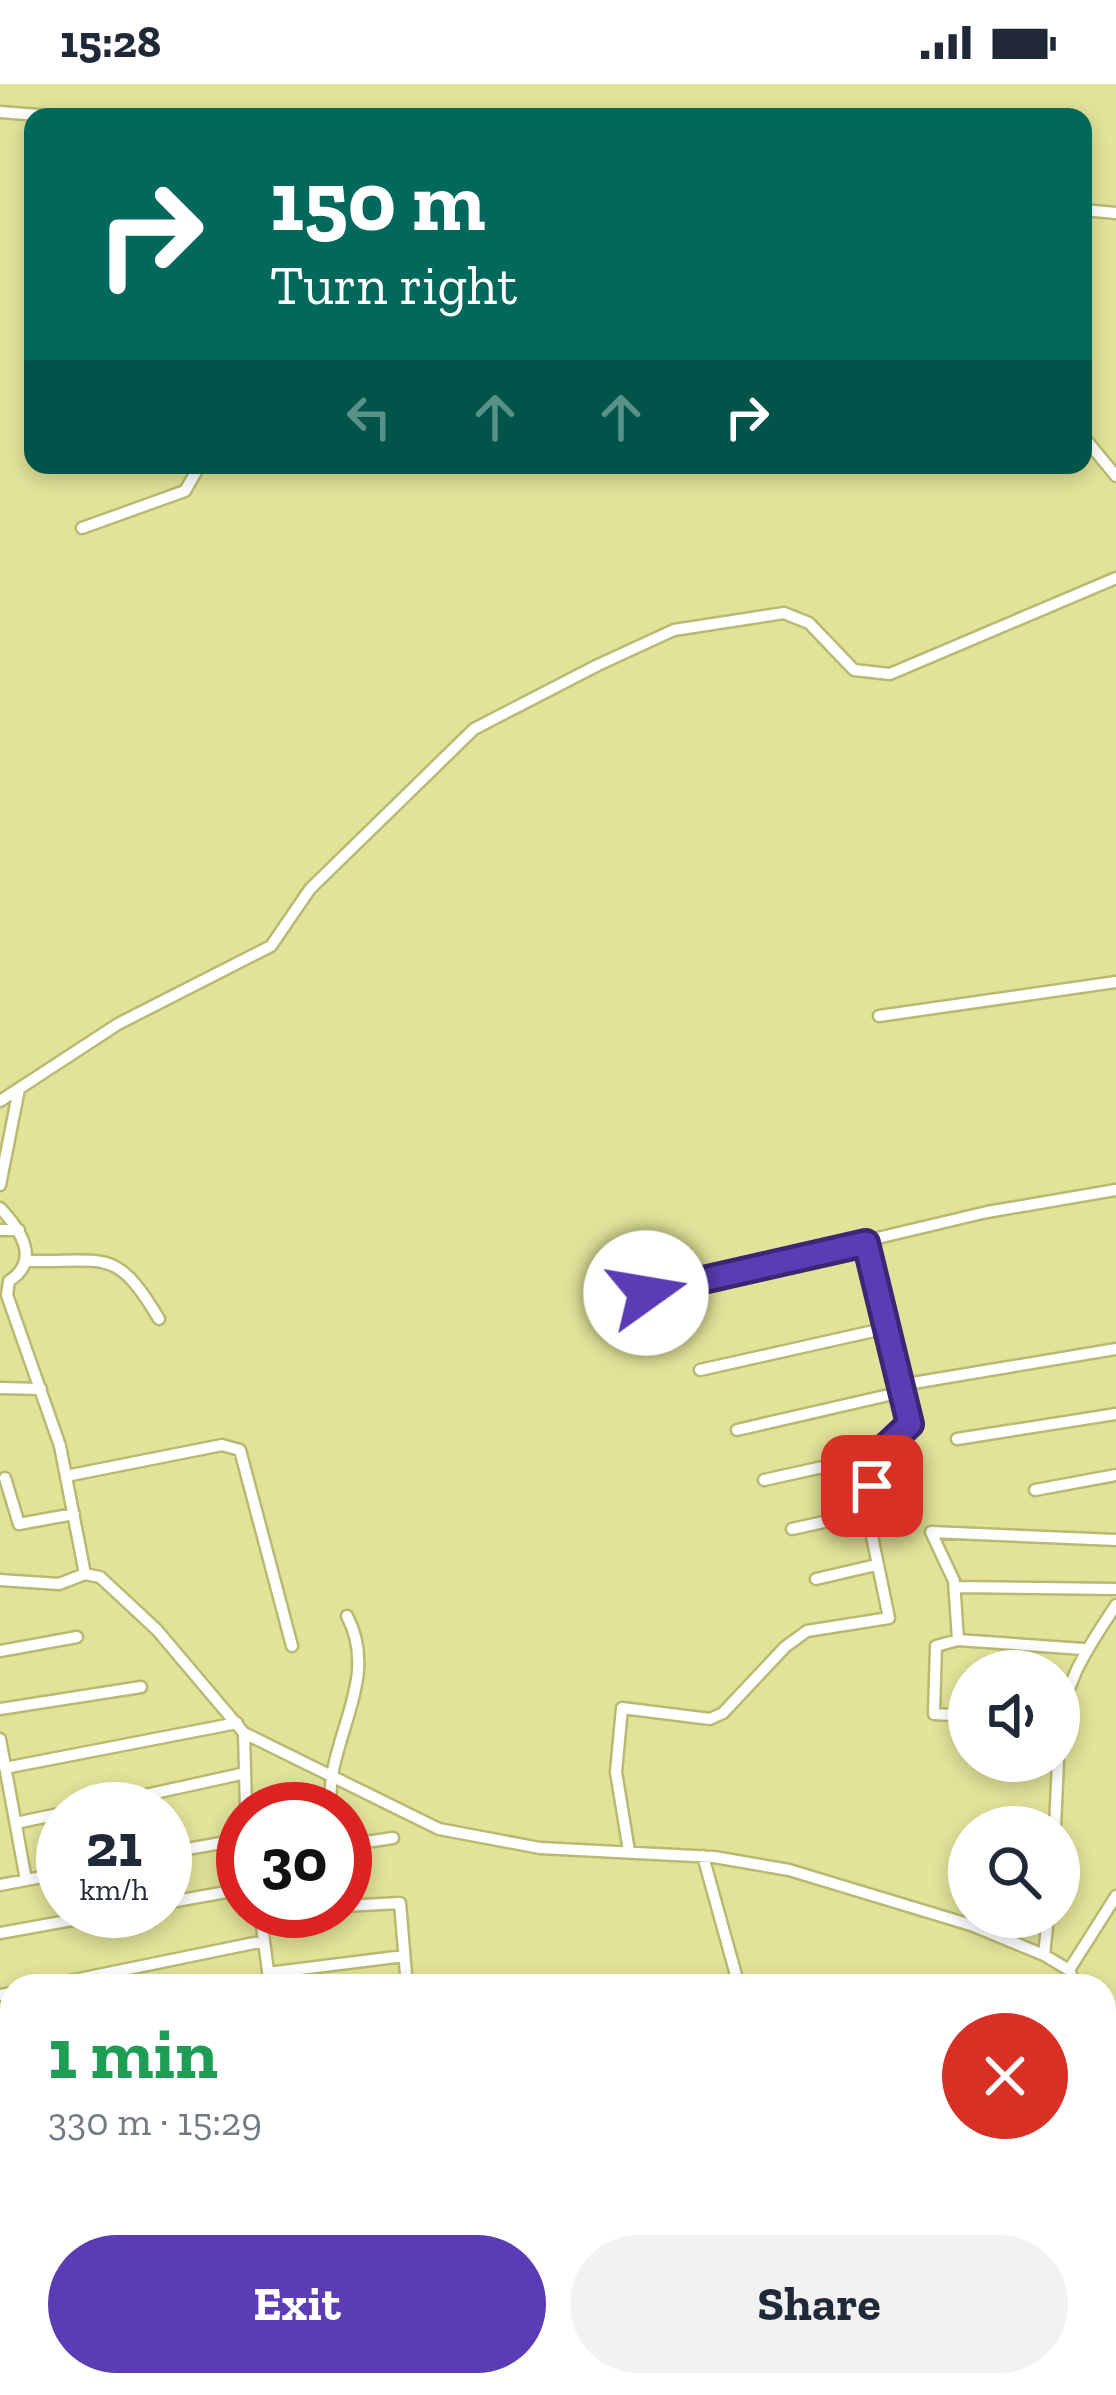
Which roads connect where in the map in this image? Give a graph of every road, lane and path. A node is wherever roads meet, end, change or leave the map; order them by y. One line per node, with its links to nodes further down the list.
1 (1092, 447): 3 (street)
2 (195, 474): 4 (street)
3 (1116, 476)
4 (82, 528)
5 (1116, 578): 8 (street)
6 (1116, 982): 7 (street)
7 (879, 1016)
8 (19, 1089): 9 (street); 10 (street)
9 (0, 1101)
10 (0, 1185)
11 (1116, 1190): 15 (street)
12 (0, 1208): 14 (street)
13 (0, 1230): 14 (street)
14 (19, 1230): 16 (street)
15 (866, 1243): 17 (street); 19 (street)
16 (28, 1261): 18 (street); 24 (street)
17 (646, 1293)
18 (159, 1319)
19 (887, 1328): 21 (street); 23 (street)
20 (1116, 1349): 23 (street)
21 (700, 1370)
22 (0, 1388): 24 (street)
23 (901, 1389): 26 (street); 28 (street)
24 (41, 1390): 30 (street)
25 (1116, 1414): 27 (street)
26 (736, 1430)
27 (957, 1438)
28 (877, 1455): 32 (street); 34 (street)
29 (1116, 1475): 33 (street)
30 (66, 1476): 35 (street); 48 (street)
31 (5, 1478): 35 (street)
32 (764, 1480)
33 (1035, 1490)
34 (868, 1512): 36 (street); 38 (street)
35 (74, 1514): 39 (street)
36 (792, 1529)
37 (1116, 1540): 42 (street)
38 (876, 1565): 40 (street); 66 (street)
39 (85, 1574): 41 (street); 55 (street)
40 (816, 1579)
41 (0, 1580)
42 (956, 1587): 43 (street); 47 (street)
43 (1116, 1588)
44 (1116, 1606): 49 (street)
45 (347, 1616): 59 (street)
46 (77, 1636): 50 (street)
47 (958, 1640): 49 (street); 54 (street)
48 (292, 1646)
49 (1083, 1649): 51 (street)
50 (0, 1652)
51 (1080, 1656)
52 (141, 1687): 53 (street)
53 (0, 1709)
54 (948, 1715)
55 (240, 1728): 57 (street); 58 (street); 59 (street)
56 (0, 1739): 57 (street)
57 (5, 1768): 63 (street)
58 (241, 1774): 60 (street); 61 (street)
59 (332, 1779): 66 (street)
60 (242, 1782)
61 (192, 1785)
62 (36, 1819): 63 (street)
63 (16, 1823): 69 (street)
64 (393, 1838): 65 (street)
65 (372, 1841)
66 (629, 1851): 67 (street)
67 (703, 1856): 78 (street); 85 (street)
68 (36, 1878): 69 (street)
69 (26, 1880): 70 (street)
70 (0, 1885)
71 (1116, 1896): 80 (street)
72 (372, 1903): 79 (street)
73 (36, 1927): 74 (street)
74 (0, 1933)
75 (263, 1938): 77 (street)
76 (1046, 1938): 78 (street)
77 (263, 1941): 81 (street); 82 (street)
78 (1044, 1955): 80 (street)
79 (404, 1956): 83 (street); 84 (street)
80 (1070, 1970): 86 (street)
81 (103, 1974)
82 (268, 1974)
83 (303, 1974)
84 (406, 1974)
85 (736, 1974)
86 (1072, 1974)

